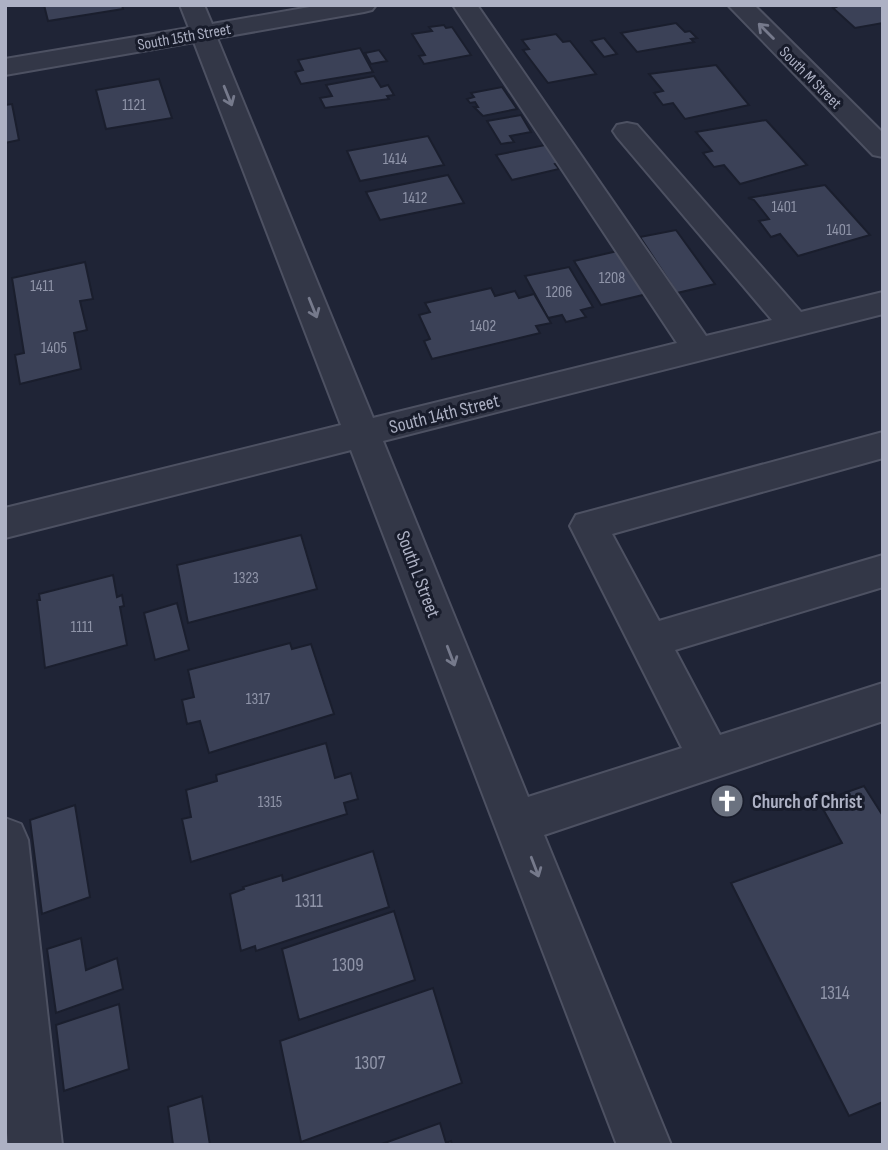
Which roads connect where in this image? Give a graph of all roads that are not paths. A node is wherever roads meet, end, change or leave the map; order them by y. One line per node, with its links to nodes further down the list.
1 (364, 5): 4 (street, South 15th Street)
2 (465, 5): 10 (street)
3 (740, 5): 7 (street, South M Street, one-way to 3)
4 (197, 19): 5 (street, South 15th Street); 11 (street, South L Street, one-way to 11)
5 (5, 67)
6 (627, 131): 9 (street)
7 (883, 149)
8 (883, 303): 9 (street, South 14th Street)
9 (794, 325): 10 (street, South 14th Street)
10 (698, 349): 11 (street, South 14th Street)
11 (364, 434): 13 (street, South 14th Street); 18 (street, South L Street, one-way to 18)
12 (883, 445): 15 (street)
13 (5, 523)
14 (883, 571): 15 (street)
15 (648, 641): 17 (street)
16 (883, 702): 17 (street)
17 (709, 759): 18 (street)
18 (517, 822): 21 (street, South L Street, one-way to 21)
19 (5, 840): 20 (street)
20 (35, 1145)
21 (644, 1145)

